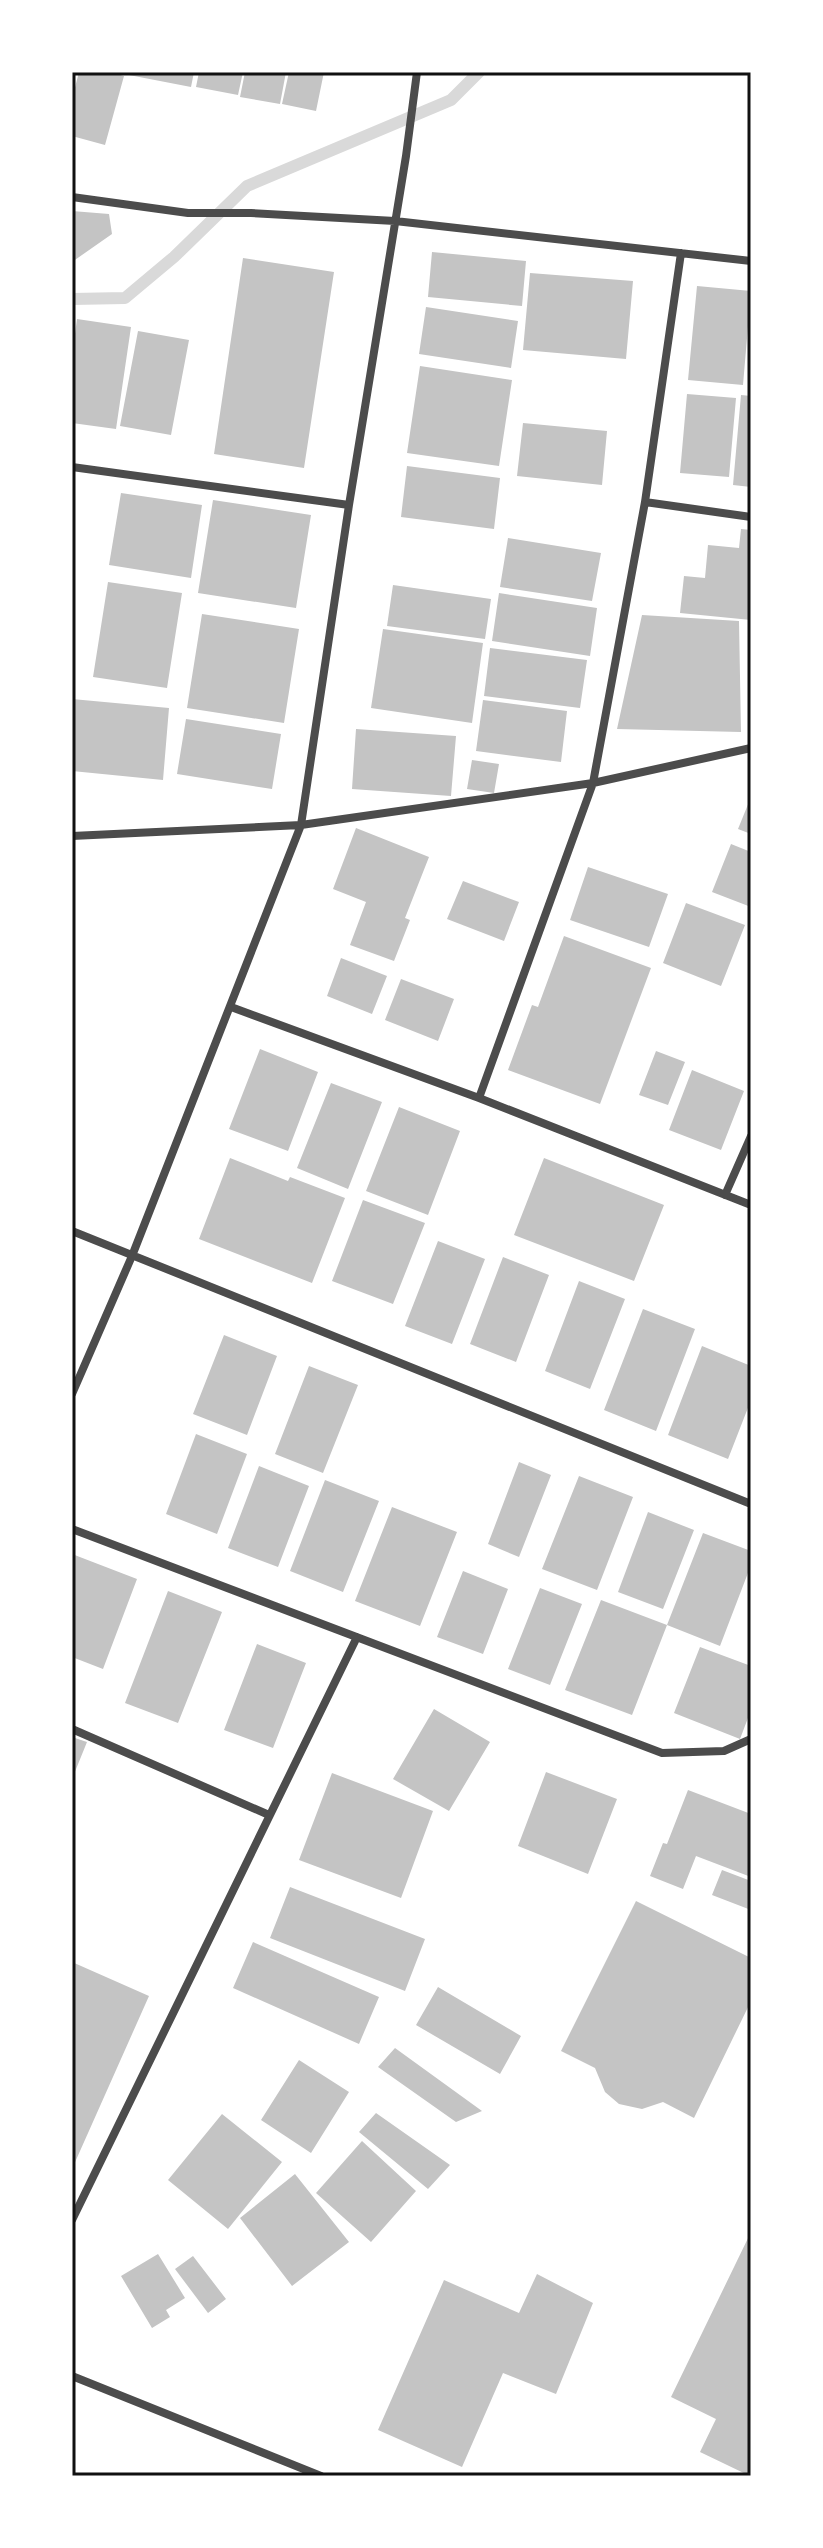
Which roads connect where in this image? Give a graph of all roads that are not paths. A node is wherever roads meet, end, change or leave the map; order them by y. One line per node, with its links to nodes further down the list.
1 (417, 72): 3 (street)
2 (72, 197): 3 (street)
3 (395, 221): 4 (street); 8 (street)
4 (681, 253): 5 (street); 7 (street)
5 (751, 261)
6 (72, 467): 8 (street)
7 (645, 502): 9 (street); 11 (street)
8 (349, 505): 12 (street)
9 (751, 517)
10 (751, 748): 11 (street)
11 (593, 783): 12 (street); 15 (street)
12 (301, 825): 13 (street); 14 (street)
13 (72, 836)
14 (231, 1007): 15 (street); 20 (street)
15 (479, 1098): 17 (street)
16 (751, 1136): 17 (street)
17 (725, 1195): 18 (street)
18 (751, 1205)
19 (72, 1231): 20 (street)
20 (132, 1256): 21 (street); 22 (street)
21 (72, 1394)
22 (751, 1504)
23 (72, 1529): 24 (street)
24 (357, 1637): 26 (street); 27 (street)
25 (72, 1729): 27 (street)
26 (751, 1739)
27 (269, 1815): 28 (street)
28 (72, 2220)
29 (72, 2376): 30 (street)
30 (321, 2476)

